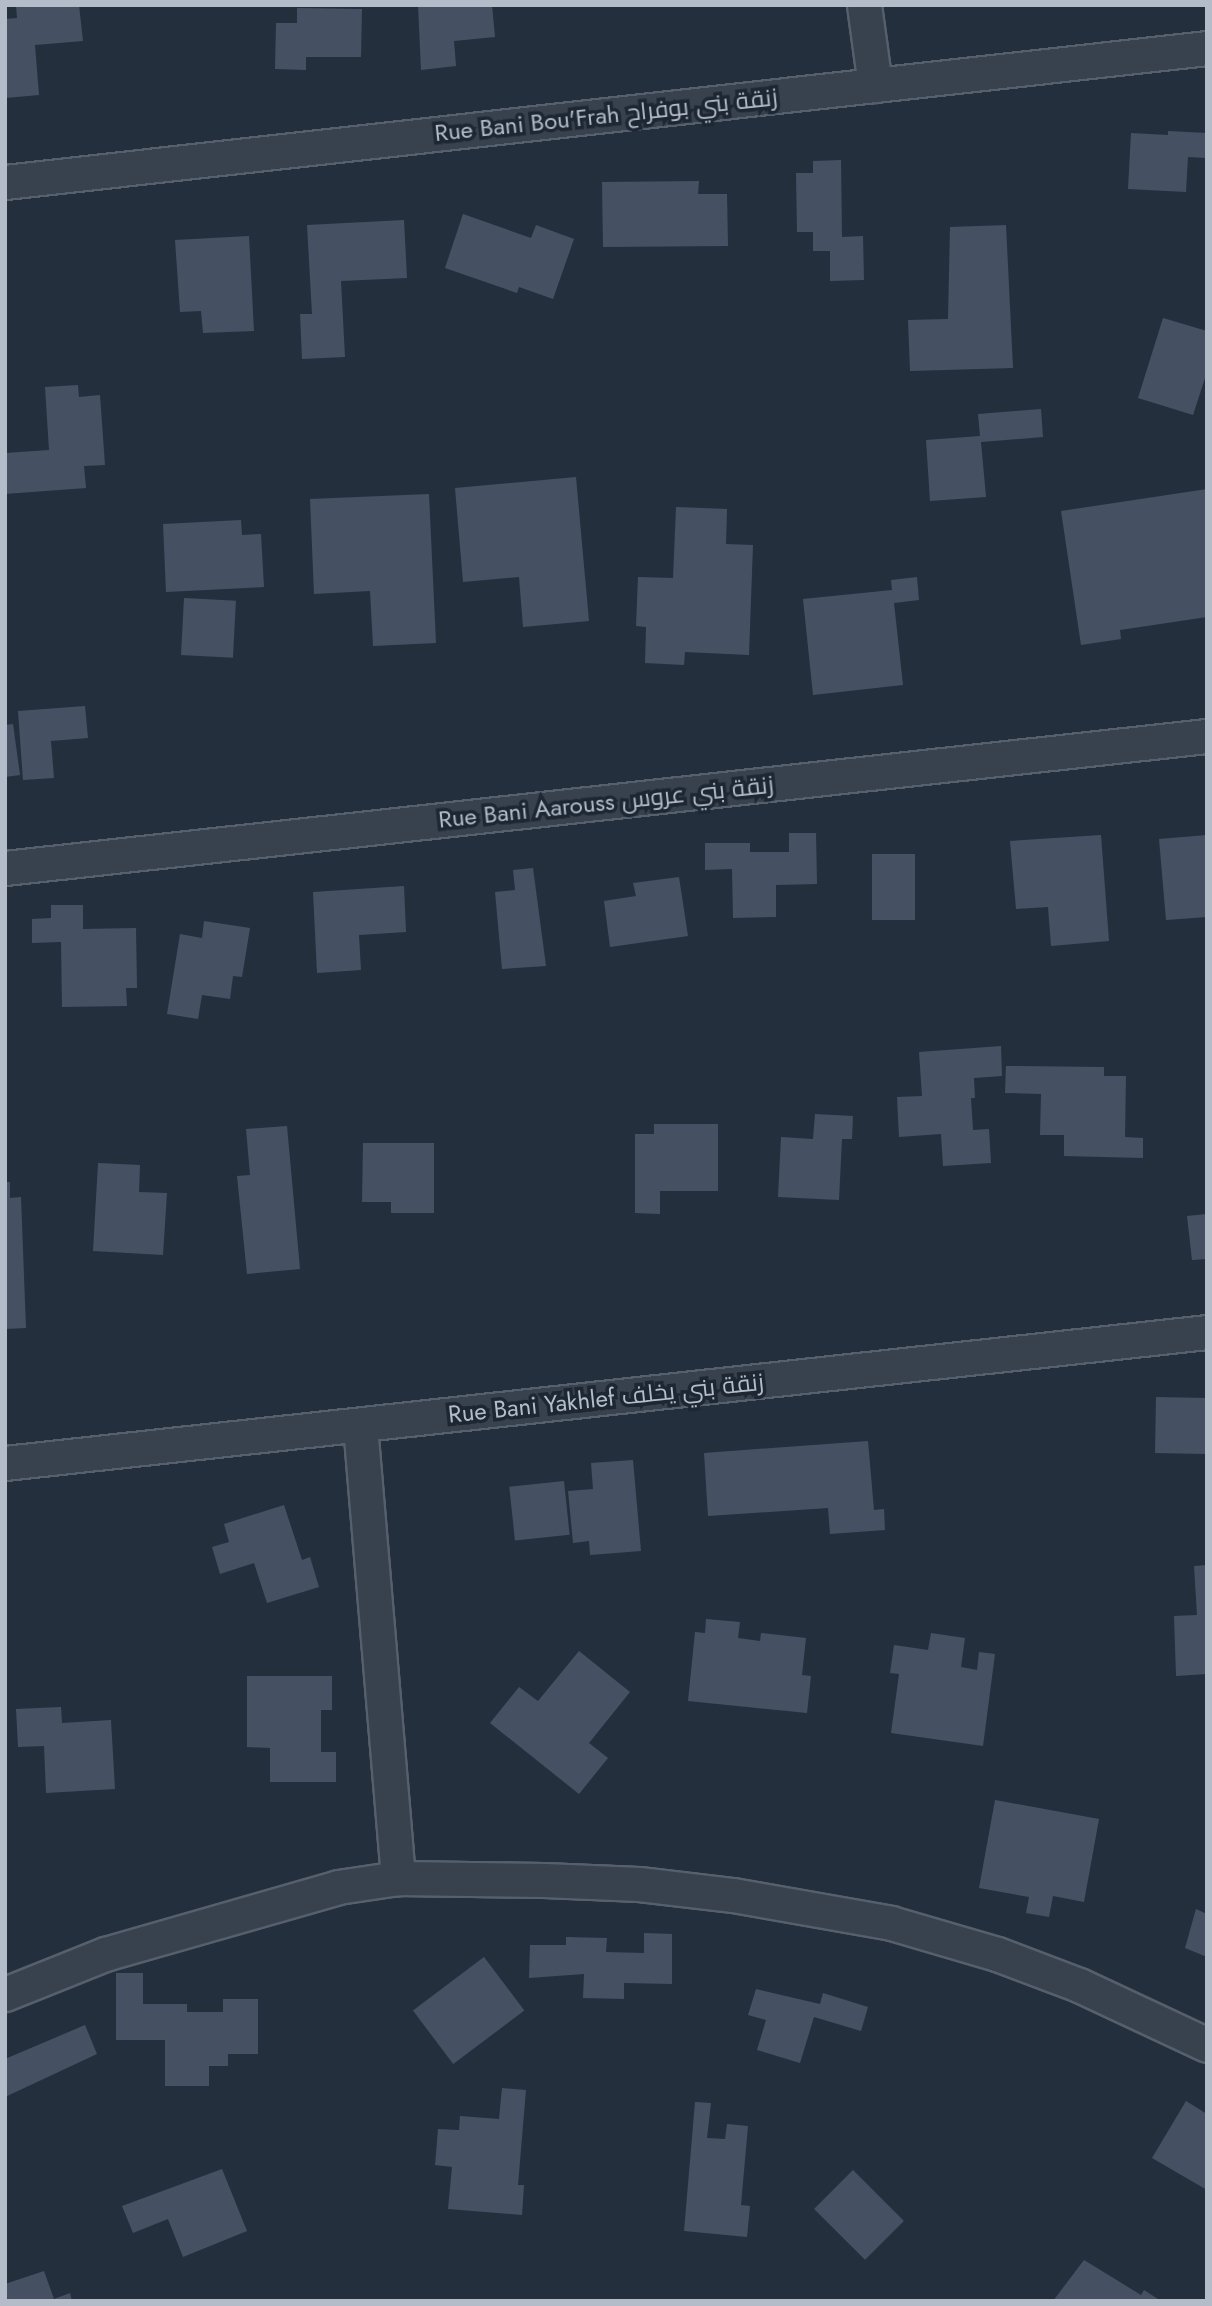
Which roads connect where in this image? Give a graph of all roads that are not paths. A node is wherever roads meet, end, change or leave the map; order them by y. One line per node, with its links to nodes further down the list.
1 (864, 5): 3 (street)
2 (1207, 48): 3 (street, Rue Bani Bou'Frah زنقة بني بوفراح)
3 (875, 85): 4 (street, Rue Bani Bou'Frah زنقة بني بوفراح)
4 (5, 182)
5 (1207, 736): 6 (street, Rue Bani Aarouss زنقة بني عروس)
6 (5, 868)
7 (1207, 1332): 8 (street, Rue Bani Yakhlef زنقة بني يخلف)
8 (360, 1425): 9 (street, Rue Bani Yakhlef زنقة بني يخلف); 10 (street)
9 (5, 1463)
10 (398, 1878): 11 (street); 12 (street)
11 (5, 1994)
12 (1207, 2045)

